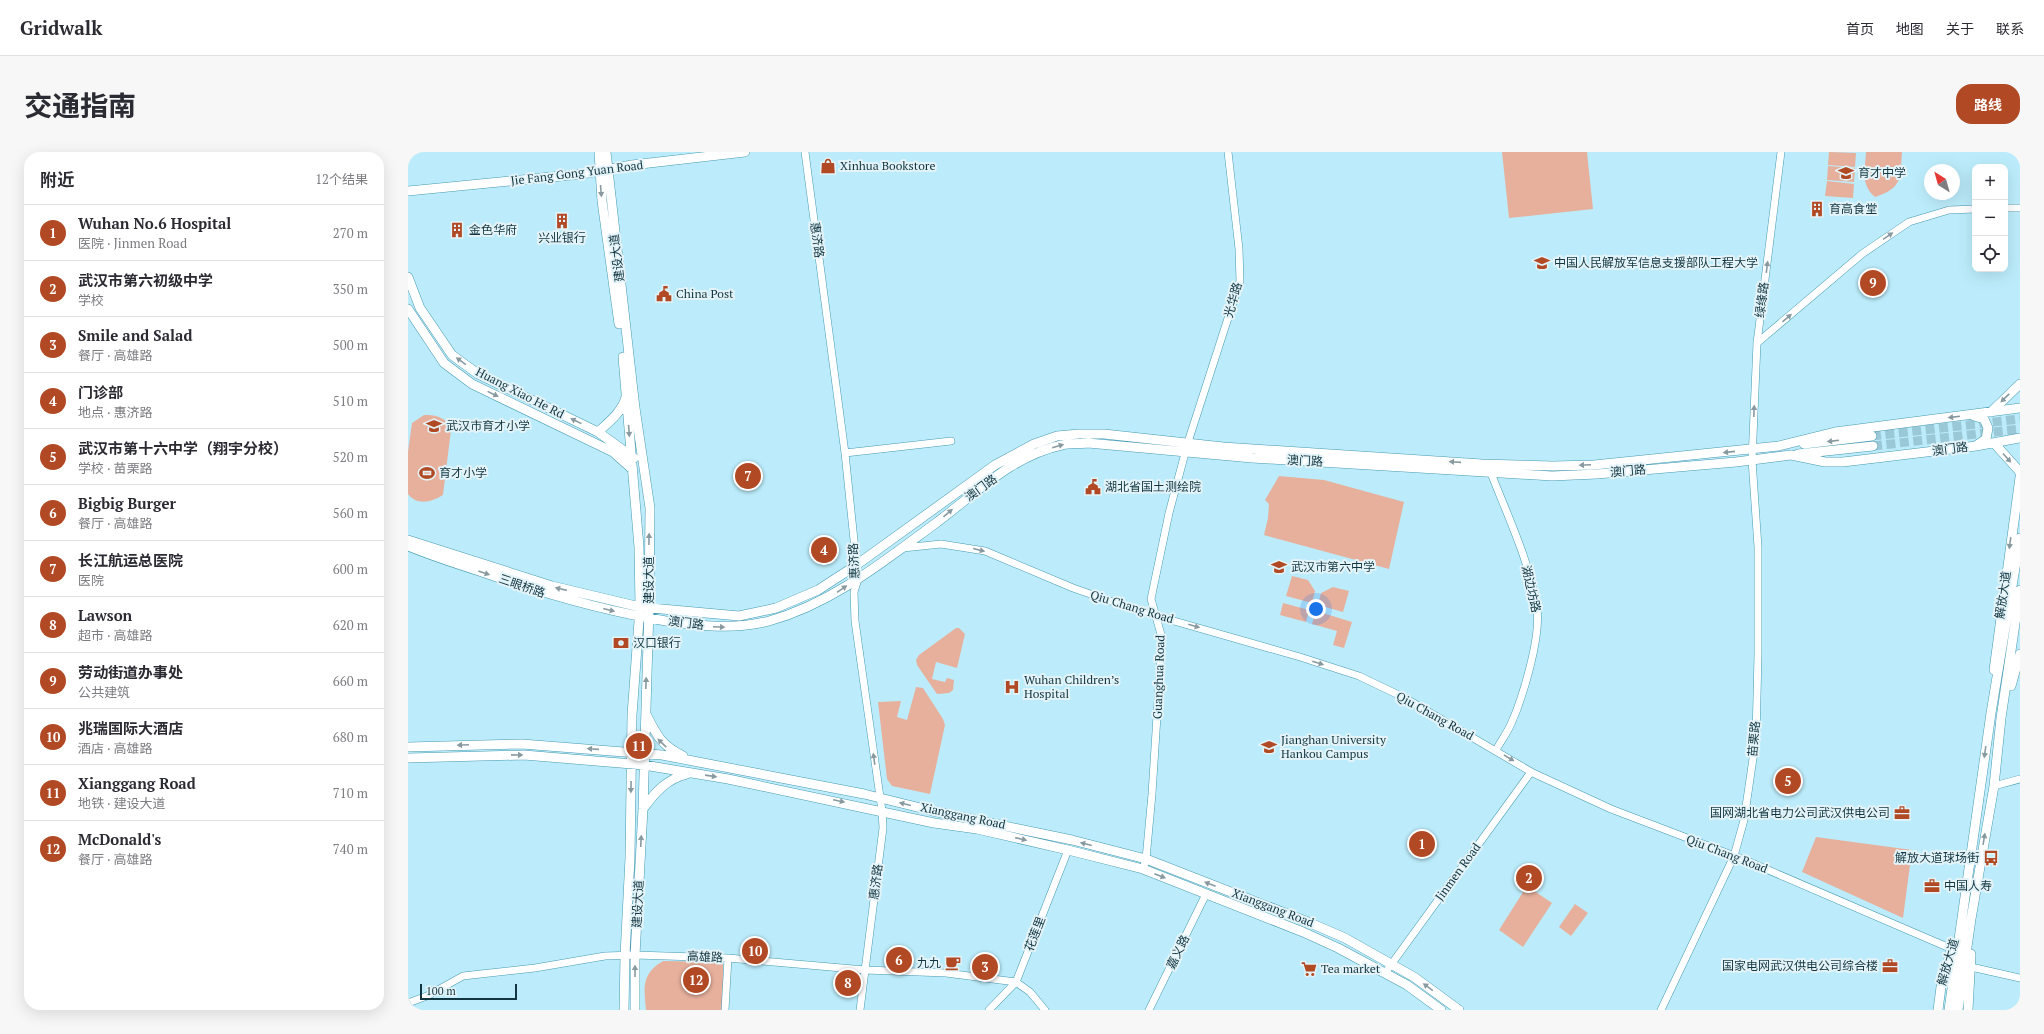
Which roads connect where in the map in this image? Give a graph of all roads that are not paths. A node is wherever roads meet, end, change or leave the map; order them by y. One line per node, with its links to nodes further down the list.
1 (599, 152): 7 (main road, 建设大道)
2 (606, 152): 7 (main road, 建设大道)
3 (745, 152): 7 (main road, Jie Fang Gong Yuan Road)
4 (805, 152): 31 (street, 惠济路)
5 (1228, 152): 24 (street, 光华路)
6 (1781, 152): 14 (street, 绿缘路, one-way to 6)
7 (603, 170): 8 (main road, Jie Fang Gong Yuan Road); 16 (main road, 建设大道, one-way to 16); 35 (main road, 建设大道)
8 (408, 191)
9 (2008, 208): 10 (street)
10 (2020, 208)
11 (1972, 209): 14 (street, one-way to 11)
12 (408, 277): 20 (main road, Huang Xiao He Rd, one-way to 12)
13 (408, 309): 36 (main road, Huang Xiao He Rd, one-way to 36)
14 (1757, 343): 29 (street, 绿缘路, one-way to 14)
15 (2020, 384): 18 (main road, one-way to 18)
16 (626, 394): 20 (main road); 33 (main road, 建设大道, one-way to 33)
17 (2020, 408): 18 (main road, 澳门路)
18 (1991, 412): 19 (main road, 澳门路)
19 (1968, 415): 26 (main road, 澳门路, one-way to 26); 28 (main road)
20 (598, 432): 33 (main road, Huang Xiao He Rd)
21 (1872, 436): 26 (main road, one-way to 26)
22 (2020, 438): 25 (main road, 澳门路)
23 (951, 442): 31 (street)
24 (1188, 442): 29 (main road, 澳门路, one-way to 24); 30 (street, Guanghua Road); 44 (main road, 澳门路)
25 (1994, 443): 28 (main road, 澳门路); 37 (main road, one-way to 37)
26 (1779, 446): 29 (main road, 澳门路)
27 (1872, 446): 32 (main road)
28 (1976, 446): 32 (main road, 澳门路)
29 (1752, 450): 34 (street, 苗栗路)
30 (1186, 452): 38 (main road, 澳门路); 43 (main road, 澳门路, one-way to 30); 48 (street, Guanghua Road)
31 (845, 453): 44 (street, 惠济路)
32 (1791, 455): 34 (main road, 澳门路)
33 (631, 456): 35 (main road, Huang Xiao He Rd); 36 (main road, 建设大道)
34 (1752, 460): 38 (main road, 澳门路); 69 (street, 苗栗路)
35 (644, 465): 47 (main road, 建设大道, one-way to 35)
36 (632, 469): 47 (main road, 建设大道)
37 (2020, 472)
38 (1491, 473): 54 (street, 湖边坊路)
39 (2020, 477): 52 (main road, 解放大道, one-way to 52)
40 (2020, 538): 50 (main road, 解放大道)
41 (408, 540): 47 (main road, 三眼桥路, one-way to 41)
42 (408, 546): 49 (main road, 三眼桥路, one-way to 49)
43 (899, 549): 45 (main road, 澳门路); 48 (street, Qiu Chang Road, one-way to 48)
44 (855, 566): 45 (street, 惠济路); 47 (main road, 澳门路)
45 (858, 579): 49 (main road, 澳门路, one-way to 45); 65 (street, 惠济路, one-way to 45)
46 (2020, 590): 50 (main road, 解放大道)
47 (645, 607): 49 (main road, 建设大道)
48 (1157, 617): 54 (street, Qiu Chang Road, one-way to 54); 70 (street, Guanghua Road)
49 (644, 618): 51 (main road, 建设大道, one-way to 49); 55 (main road, 建设大道)
50 (2011, 651): 52 (main road, 解放大道); 64 (main road, 解放大道)
51 (645, 712): 56 (main road, 建设大道); 58 (main road, one-way to 51)
52 (1991, 713): 73 (main road, 解放大道, one-way to 73)
53 (408, 747): 55 (main road, Xianggang Road, one-way to 53)
54 (1496, 750): 61 (street, Qiu Chang Road, one-way to 61)
55 (632, 752): 56 (main road, Xianggang Road); 59 (main road, 建设大道)
56 (645, 753): 58 (main road, Xianggang Road); 60 (main road, 建设大道)
57 (408, 758): 59 (main road, Xianggang Road, one-way to 59)
58 (693, 761): 65 (main road, Xianggang Road)
59 (632, 763): 60 (main road, Xianggang Road); 76 (main road, 建设大道, one-way to 76)
60 (644, 765): 62 (main road, Xianggang Road); 66 (main road, 建设大道)
61 (1531, 772): 69 (street, Qiu Chang Road); 79 (street, Jinmen Road)
62 (690, 773): 66 (main road); 67 (main road, Xianggang Road, one-way to 67)
63 (2020, 778): 64 (street)
64 (1994, 786): 74 (main road, 解放大道, one-way to 64)
65 (880, 798): 67 (street, 惠济路); 70 (main road, Xianggang Road, one-way to 65)
66 (643, 810): 77 (main road, 建设大道, one-way to 66)
67 (882, 811): 68 (main road, Xianggang Road, one-way to 68); 81 (street, 惠济路)
68 (1068, 850): 71 (main road, Xianggang Road); 84 (street, 花莲里)
69 (1734, 856): 75 (street, Qiu Chang Road); 95 (street, 苗栗路)
70 (1146, 859): 71 (street, Guanghua Road); 79 (main road, Xianggang Road, one-way to 70)
71 (1143, 869): 72 (main road, Xianggang Road, one-way to 72)
72 (1206, 894): 82 (main road, Xianggang Road); 92 (street, 嘉义路)
73 (1962, 914): 75 (main road, 解放大道); 97 (main road, 解放大道)
74 (1971, 919): 80 (main road, 解放大道); 98 (main road, 解放大道)
75 (1952, 949): 96 (main road, 解放大道)
76 (625, 955): 77 (street, 高雄路); 85 (street, 高雄路); 86 (main road, 建设大道)
77 (635, 955): 78 (street, 高雄路); 87 (main road, 建设大道, one-way to 77)
78 (728, 958): 81 (street, 高雄路); 88 (street)
79 (1391, 964): 82 (street, Jinmen Road); 94 (main road, Xianggang Road, one-way to 79)
80 (1971, 967): 83 (street); 99 (main road, 解放大道)
81 (865, 970): 84 (street, 高雄路); 89 (street, 惠济路)
82 (1385, 973): 93 (main road, Xianggang Road)
83 (2020, 978)
84 (1016, 982): 90 (street, 花莲里); 91 (street)
85 (408, 1003)
86 (624, 1010)
87 (635, 1010)
88 (725, 1010)
89 (860, 1010)
90 (989, 1010)
91 (1045, 1010)
92 (1149, 1010)
93 (1441, 1010)
94 (1459, 1010)
95 (1661, 1010)
96 (1938, 1010)
97 (1949, 1010)
98 (1958, 1010)
99 (1968, 1010)

